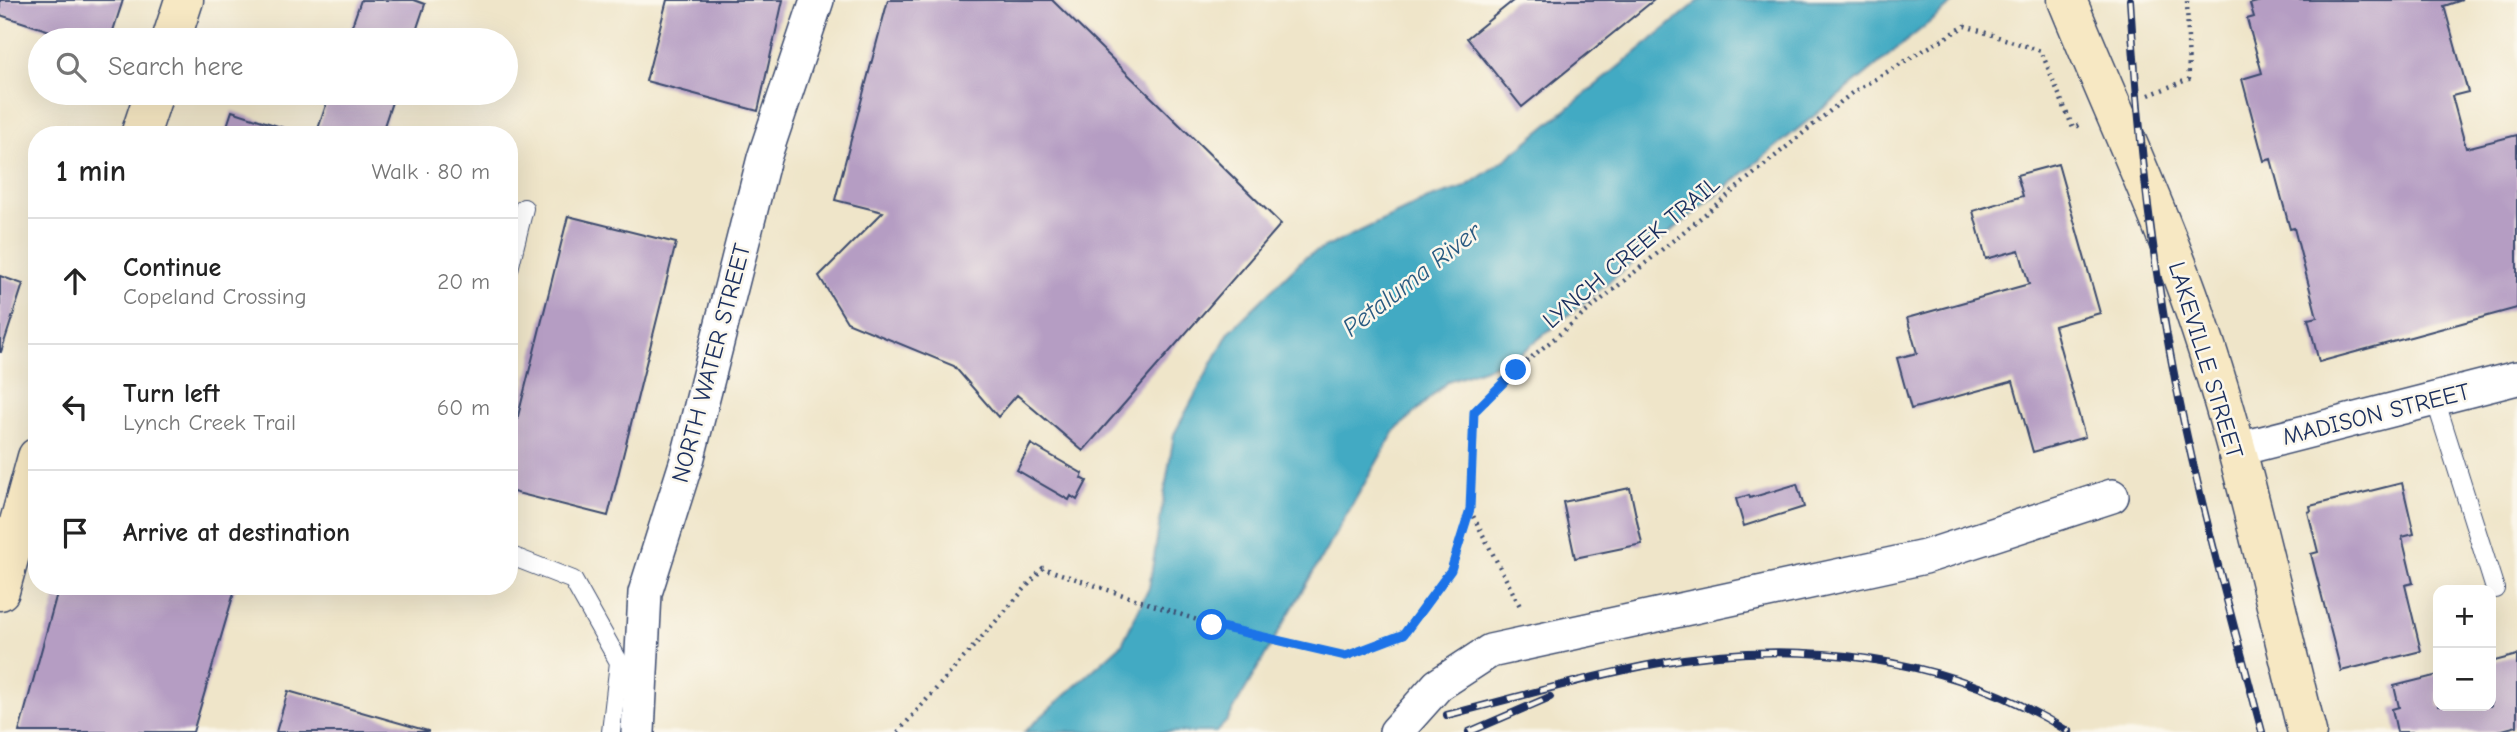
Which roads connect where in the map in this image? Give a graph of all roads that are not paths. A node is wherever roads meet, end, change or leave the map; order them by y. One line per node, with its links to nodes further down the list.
1 (184, 0): 4 (main road)
2 (817, 0): 19 (street, NORTH WATER STREET)
3 (2067, 0): 11 (main road, LAKEVILLE STREET)
4 (175, 28)
5 (150, 105): 6 (main road)
6 (143, 126)
7 (524, 208): 8 (lane)
8 (518, 232)
9 (2517, 378): 10 (street, MADISON STREET)
10 (2435, 399): 11 (street, MADISON STREET); 16 (lane)
11 (2235, 450): 21 (main road, LAKEVILLE STREET)
12 (28, 481): 14 (main road)
13 (2112, 496): 20 (street)
14 (5, 543): 17 (main road)
15 (518, 559): 18 (lane)
16 (2494, 585)
17 (0, 591)
18 (611, 732)
19 (638, 732)
20 (1396, 732)
21 (2307, 732)

